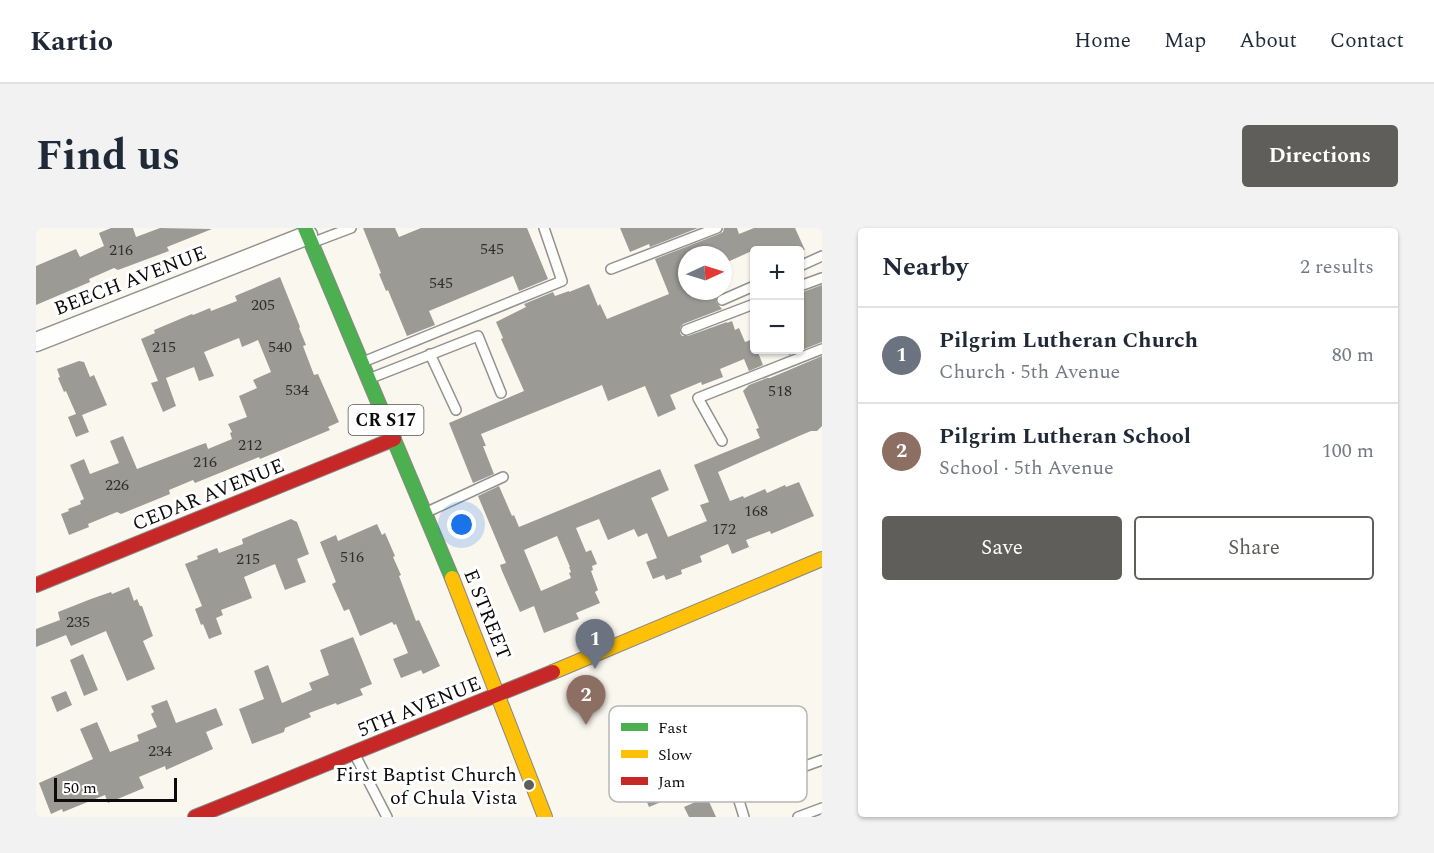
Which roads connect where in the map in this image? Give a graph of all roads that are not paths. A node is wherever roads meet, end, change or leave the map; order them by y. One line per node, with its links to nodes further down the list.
1 (351, 228): 4 (lane)
2 (544, 228): 17 (lane)
3 (717, 228): 7 (lane)
4 (312, 233): 14 (street, BEECH AVENUE); 17 (street, E STREET / CR S17)
5 (822, 256): 6 (lane)
6 (804, 264)
7 (611, 269)
8 (822, 278): 9 (lane)
9 (804, 285)
10 (750, 288): 11 (lane)
11 (732, 296)
12 (750, 306): 13 (lane)
13 (686, 330)
14 (36, 342)
15 (822, 349): 22 (lane)
16 (430, 354): 18 (lane); 19 (lane); 20 (lane)
17 (362, 362): 18 (street, E STREET / CR S17)
18 (369, 379): 21 (street, E STREET / CR S17)
19 (501, 393)
20 (456, 410)
21 (394, 440): 24 (street, E STREET / CR S17); 26 (street, CEDAR AVENUE)
22 (722, 441)
23 (503, 477): 24 (lane)
24 (425, 513): 27 (street, E STREET / CR S17)
25 (822, 559): 27 (street, 5TH AVENUE)
26 (36, 585)
27 (499, 694): 28 (street, 5TH AVENUE); 35 (street, E STREET / CR S17)
28 (354, 753): 33 (street, 5TH AVENUE); 34 (lane)
29 (822, 760): 30 (lane)
30 (807, 765)
31 (739, 802): 36 (lane)
32 (822, 808): 37 (lane)
33 (195, 817)
34 (387, 817)
35 (545, 817)
36 (744, 817)
37 (798, 817)

